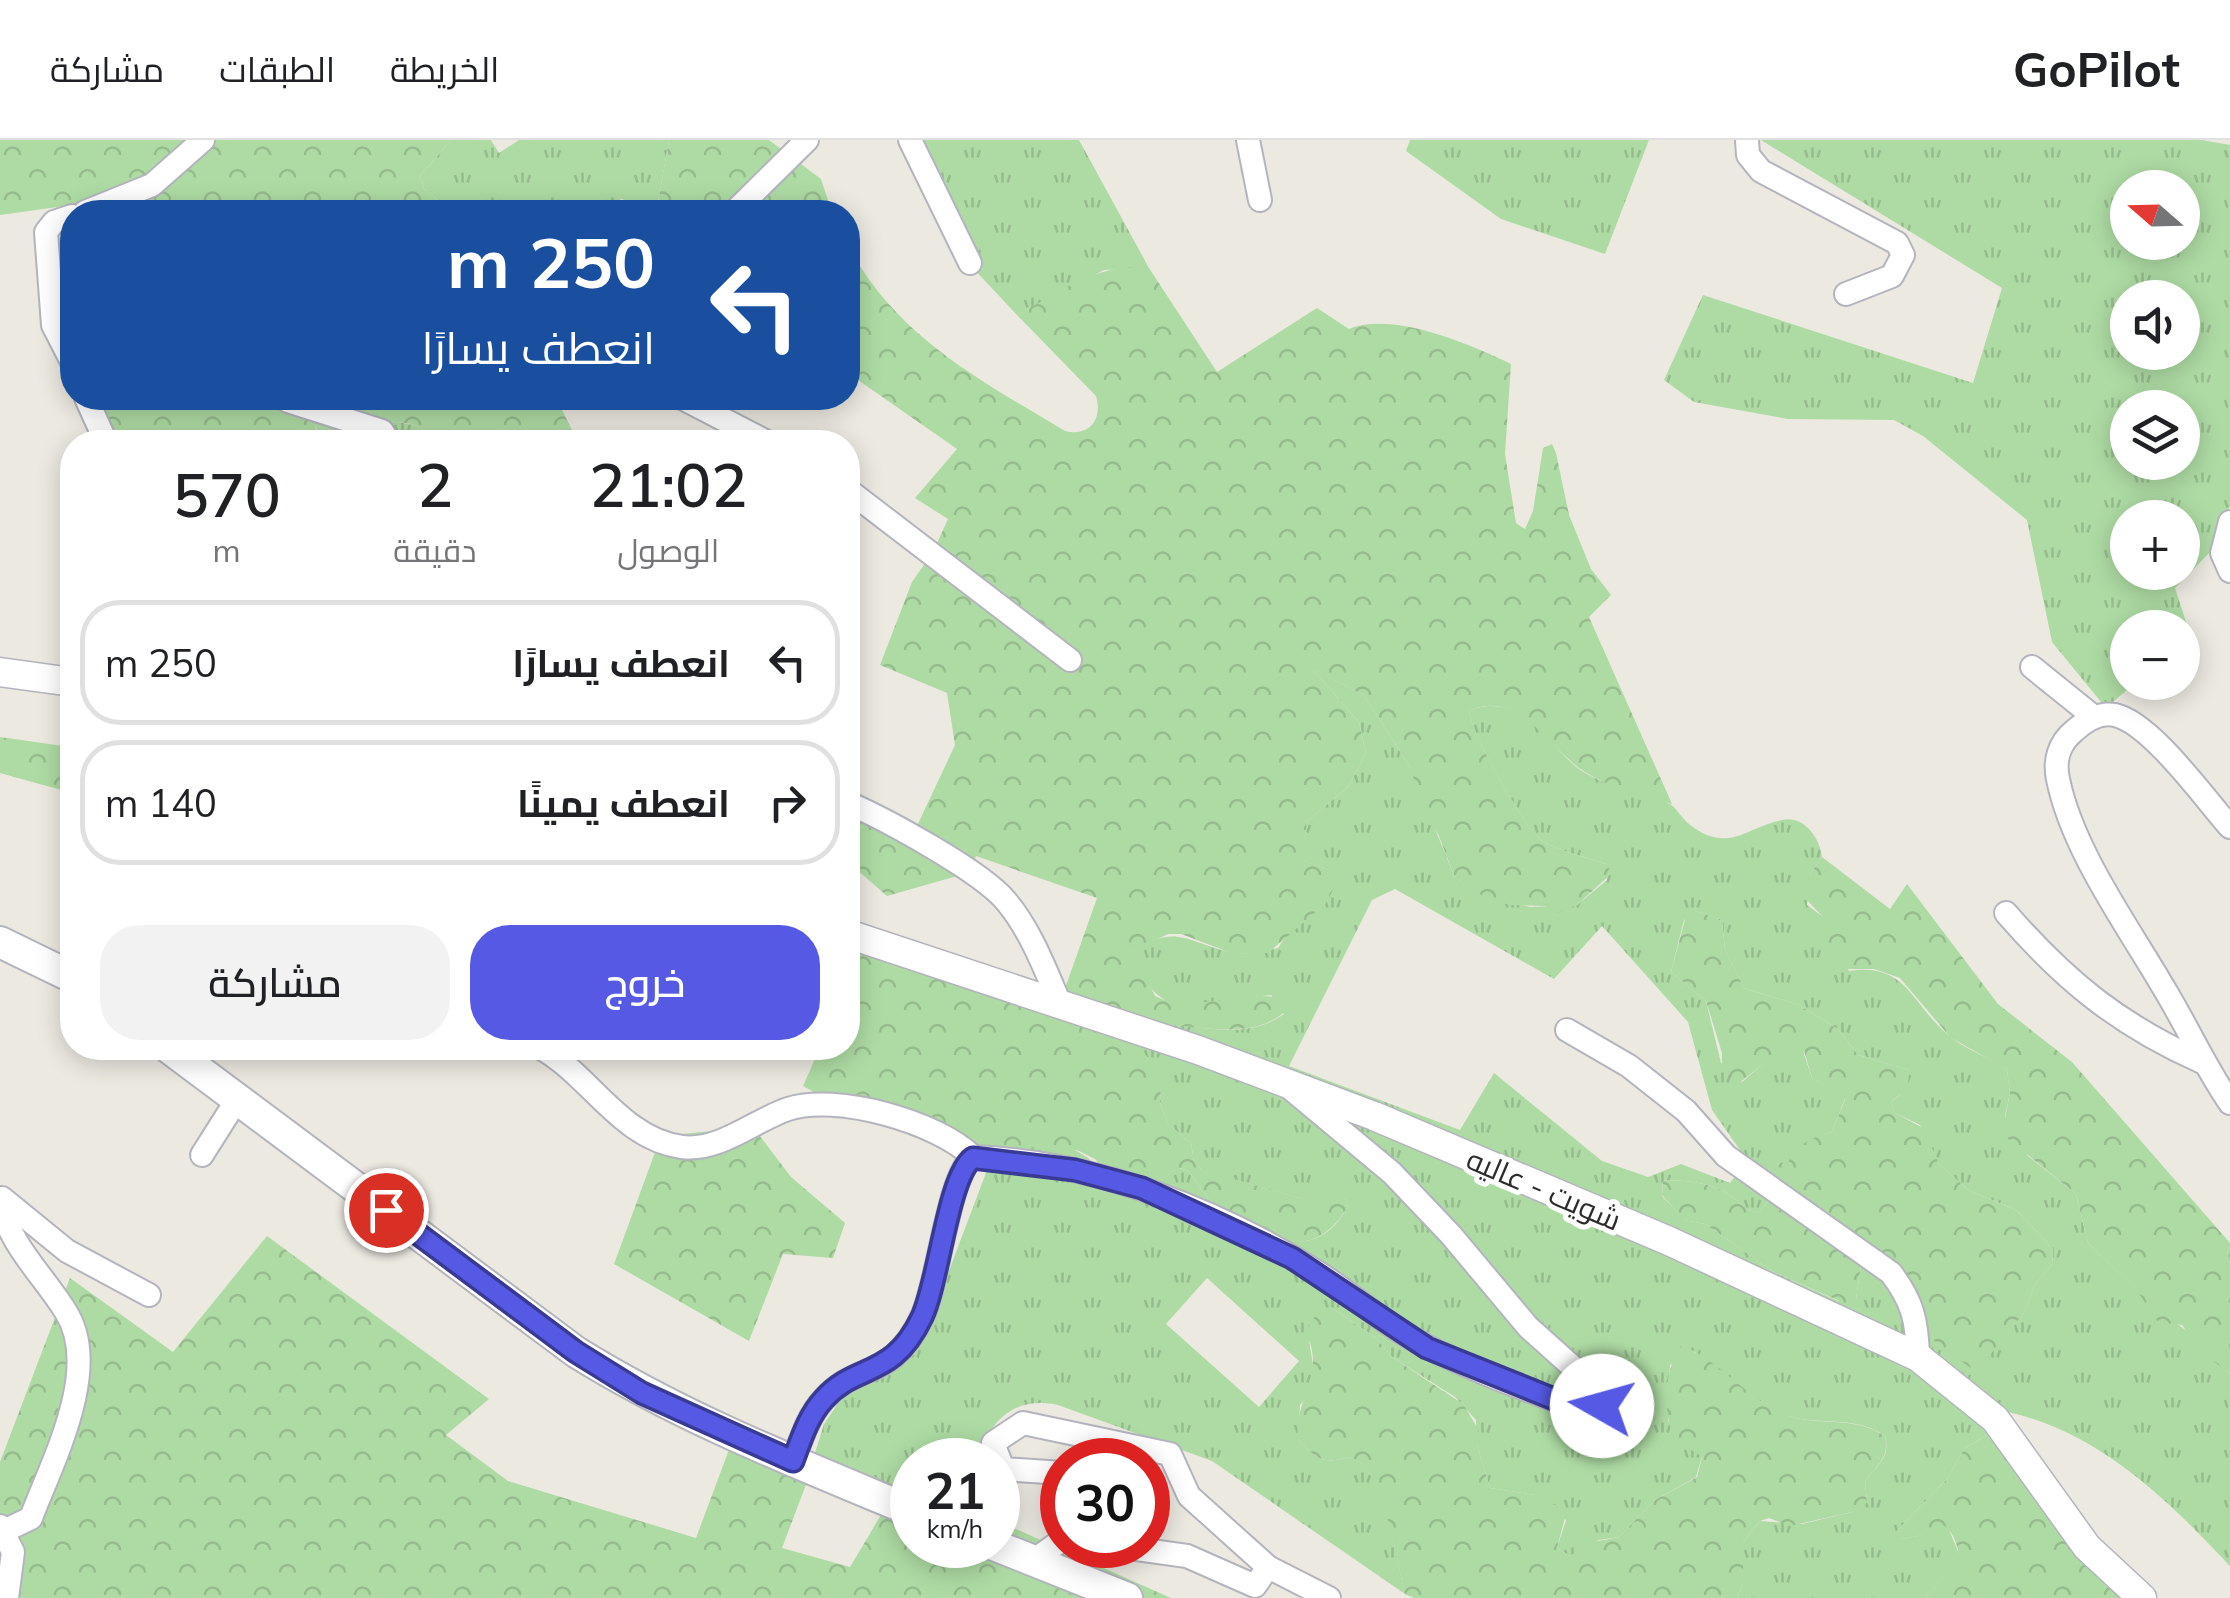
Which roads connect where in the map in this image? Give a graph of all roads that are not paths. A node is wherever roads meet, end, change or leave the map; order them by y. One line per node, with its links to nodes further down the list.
1 (202, 140): 6 (street)
2 (807, 140): 7 (street)
3 (910, 140): 10 (street)
4 (1248, 140): 8 (street)
5 (1747, 140): 11 (street)
6 (115, 200)
7 (746, 200)
8 (1260, 200)
9 (60, 220): 12 (street)
10 (970, 264)
11 (1846, 294)
12 (60, 339)
13 (316, 410): 15 (street)
14 (705, 410): 16 (street)
15 (379, 430)
16 (744, 430)
17 (860, 499): 20 (street)
18 (2230, 522): 19 (street)
19 (2230, 571)
20 (1070, 660)
21 (2032, 667): 24 (street)
22 (0, 672): 23 (street)
23 (60, 680)
24 (2094, 716): 26 (street); 35 (street)
25 (860, 808): 31 (street)
26 (2230, 826)
27 (2006, 913): 35 (street)
28 (860, 938): 31 (street, شويت - عاليه)
29 (0, 942): 30 (main road)
30 (60, 967)
31 (1060, 1004): 36 (street, شويت - عاليه)
32 (1567, 1030): 43 (street)
33 (186, 1060): 37 (main road)
34 (558, 1060): 40 (street)
35 (2202, 1062): 38 (street)
36 (1283, 1082): 40 (street); 43 (street, شويت - عاليه)
37 (238, 1098): 39 (street); 46 (main road)
38 (2230, 1103)
39 (202, 1155)
40 (973, 1158): 46 (street)
41 (0, 1198): 42 (street); 49 (street)
42 (149, 1294)
43 (1918, 1357): 58 (street, شويت - عاليه)
44 (1094, 1438): 47 (street)
45 (1170, 1454): 54 (street)
46 (793, 1461): 48 (main road)
47 (1040, 1472)
48 (890, 1502)
49 (2, 1528): 55 (street)
50 (1170, 1554): 54 (street)
51 (1020, 1556): 53 (main road)
52 (1040, 1556): 53 (street)
53 (1033, 1561): 56 (main road)
54 (1268, 1566): 57 (street)
55 (7, 1598)
56 (1127, 1598)
57 (1329, 1598)
58 (2142, 1598)

